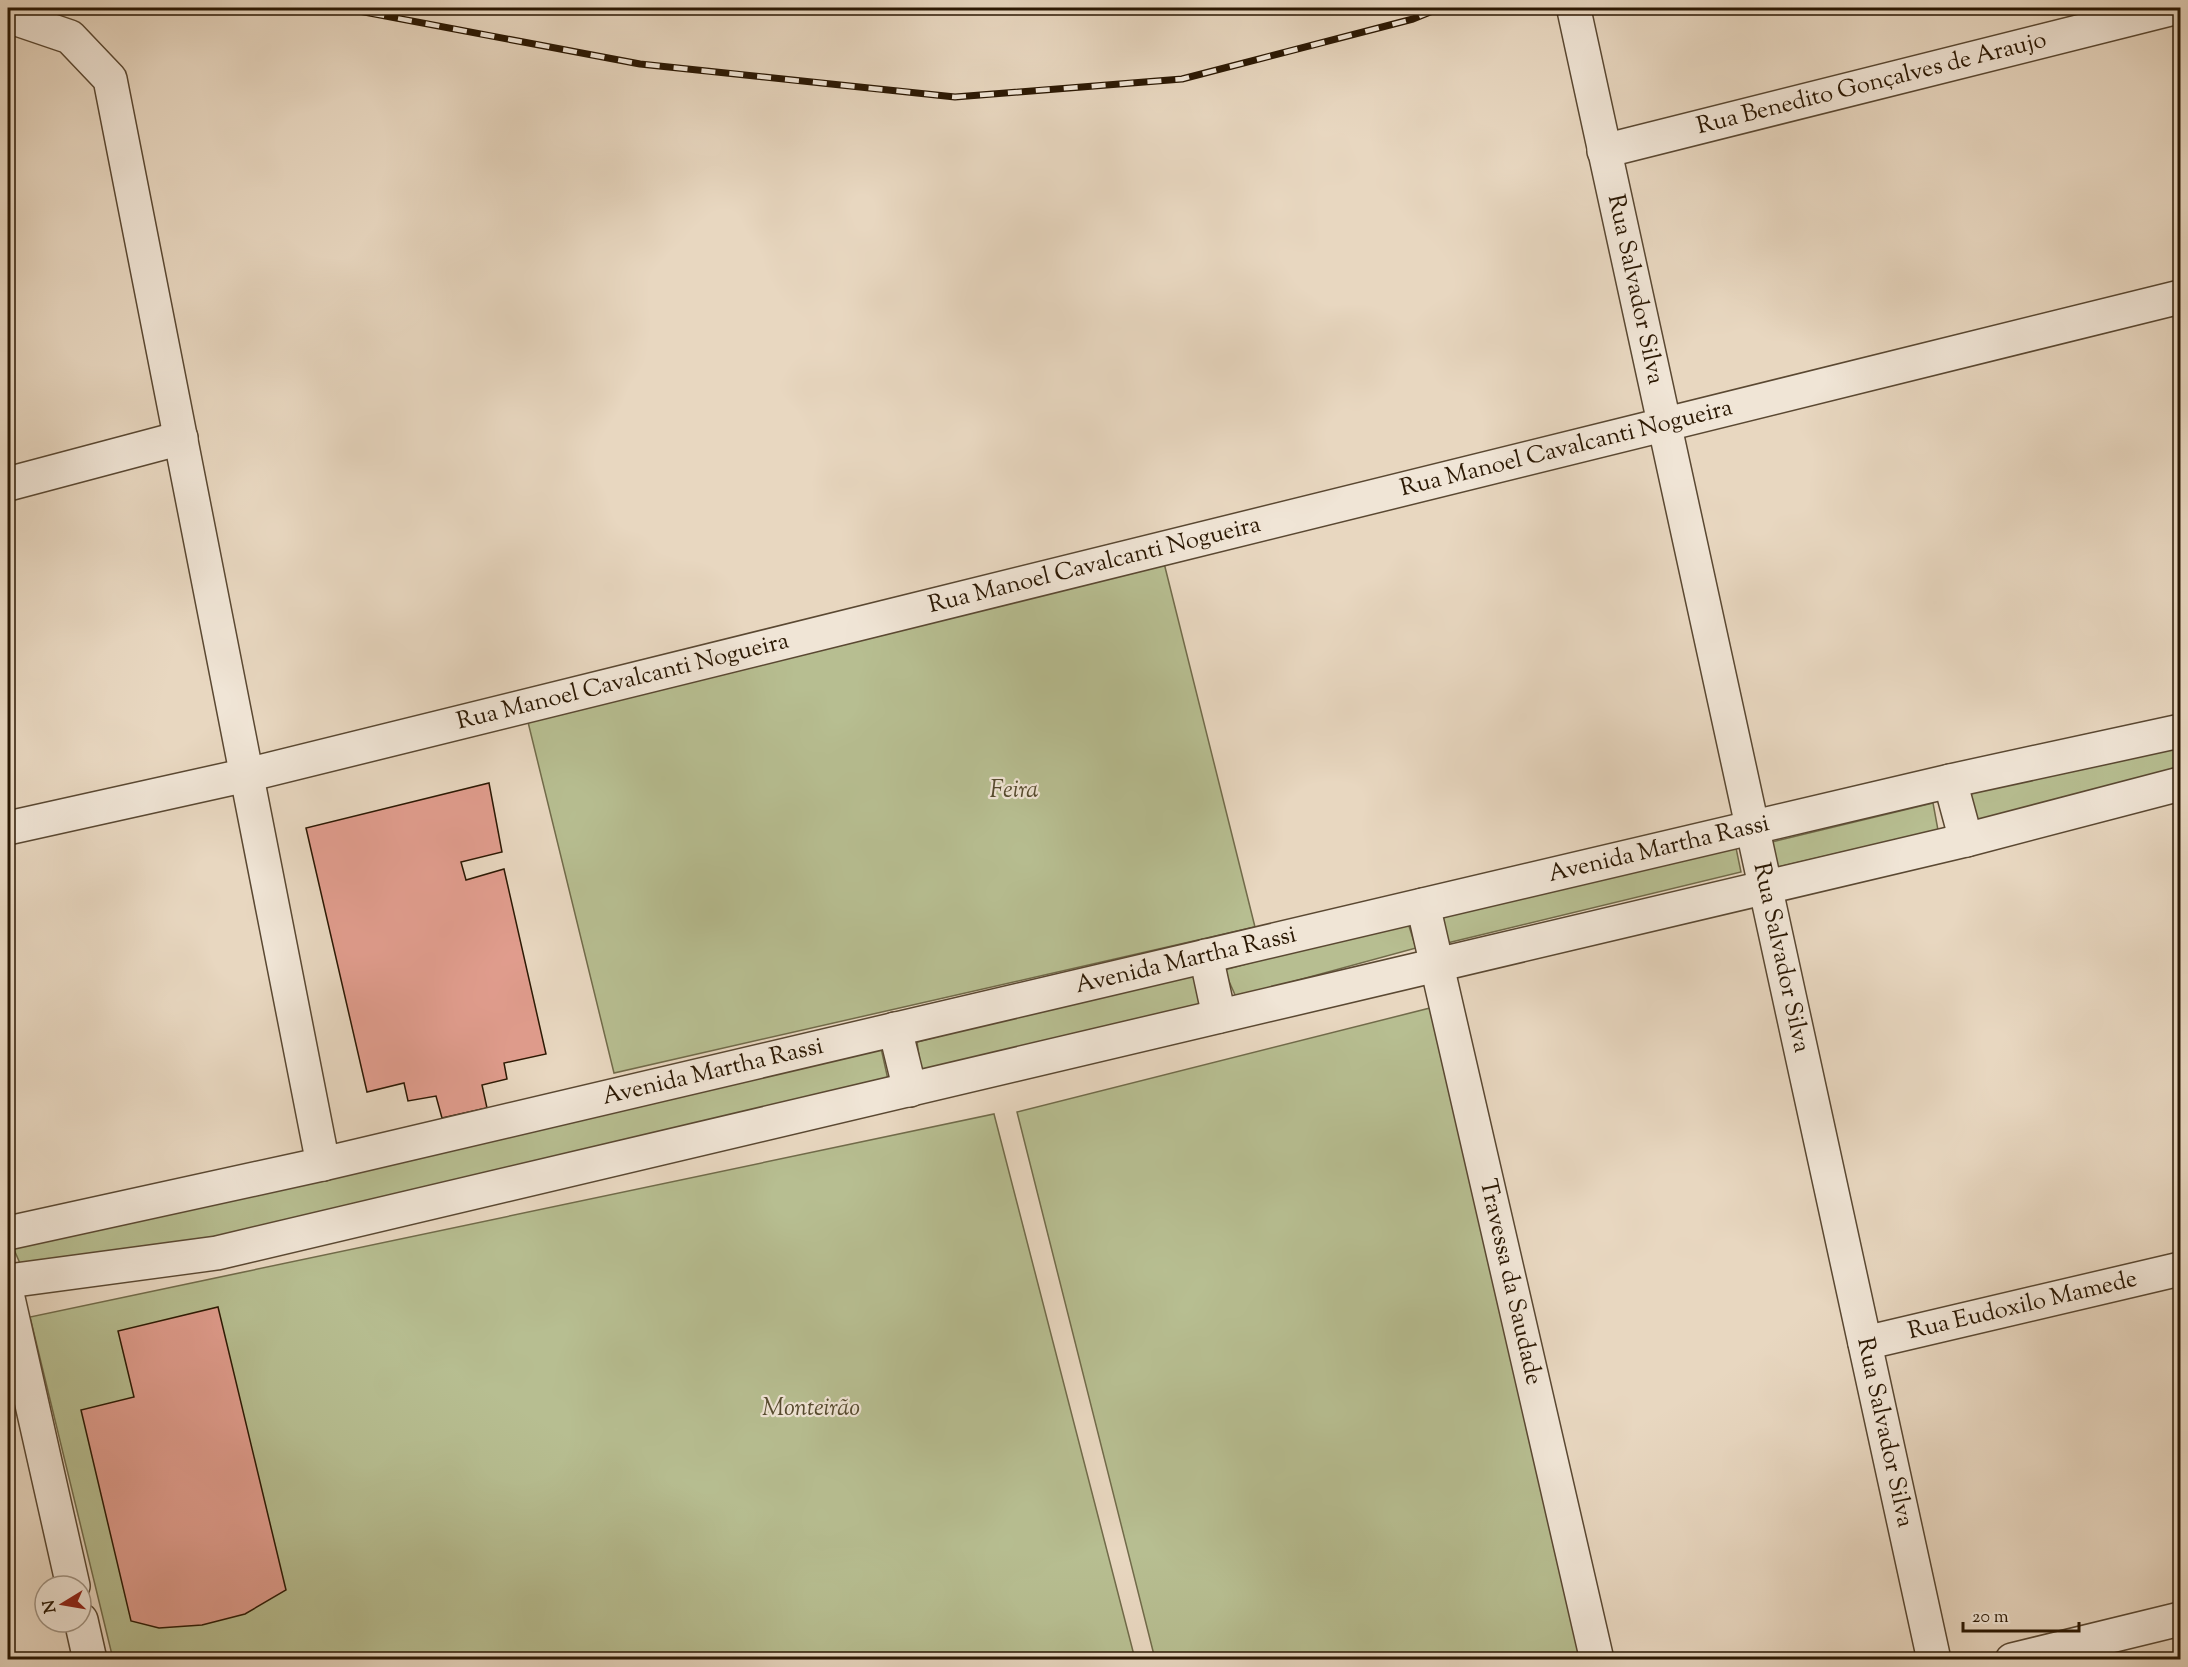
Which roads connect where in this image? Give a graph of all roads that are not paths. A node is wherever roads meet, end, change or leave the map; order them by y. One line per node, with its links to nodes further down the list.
1 (2174, 8): 4 (street, Rua Benedito Gonçalves de Araujo)
2 (1574, 10): 4 (street, Rua Salvador Silva)
3 (8, 20): 7 (street)
4 (1604, 151): 6 (street, Rua Salvador Silva)
5 (2181, 297): 6 (street, Rua Manoel Cavalcanti Nogueira)
6 (1664, 424): 10 (street, Rua Manoel Cavalcanti Nogueira); 13 (street, Rua Salvador Silva)
7 (181, 438): 8 (street); 10 (street)
8 (8, 483)
9 (2181, 731): 11 (street, Avenida Martha Rassi)
10 (247, 775): 14 (street, Rua Manoel Cavalcanti Nogueira); 23 (street)
11 (1950, 781): 13 (street, Avenida Martha Rassi); 15 (street)
12 (2181, 784): 15 (street)
13 (1752, 827): 16 (street, Rua Salvador Silva); 17 (street, Avenida Martha Rassi)
14 (8, 828)
15 (1966, 840): 16 (street)
16 (1765, 887): 19 (street); 28 (street, Rua Salvador Silva)
17 (1423, 905): 18 (street, Avenida Martha Rassi); 19 (street, Travessa da Saudade)
18 (1206, 956): 20 (street); 21 (street, Avenida Martha Rassi)
19 (1437, 965): 20 (street); 33 (street, Travessa da Saudade)
20 (1219, 1016): 22 (street)
21 (896, 1029): 22 (street); 23 (street, Avenida Martha Rassi)
22 (910, 1089): 26 (street)
23 (323, 1164): 24 (street, Avenida Martha Rassi)
24 (8, 1233)
25 (2181, 1269): 28 (street, Rua Eudoxilo Mamede)
26 (8, 1281)
27 (8, 1298): 29 (street)
28 (1865, 1343): 34 (street, Rua Salvador Silva)
29 (70, 1574)
30 (2181, 1619): 35 (street)
31 (84, 1634): 32 (street)
32 (90, 1659)
33 (1597, 1659)
34 (1934, 1659)
35 (2012, 1659)

